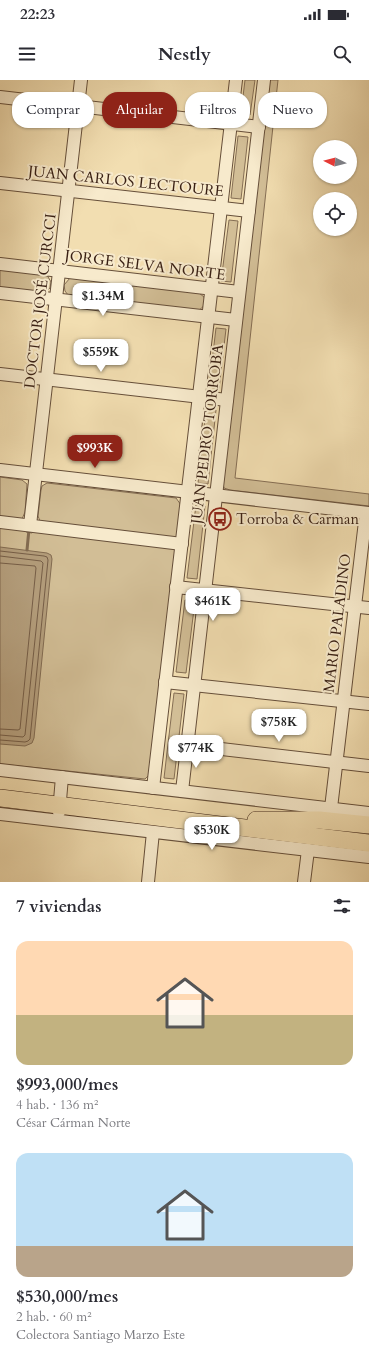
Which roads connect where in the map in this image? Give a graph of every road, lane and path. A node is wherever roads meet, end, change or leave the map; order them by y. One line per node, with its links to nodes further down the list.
1 (81, 80): 4 (street, DOCTOR JOSÉ CURCCI)
2 (236, 80): 5 (street, JUAN PEDRO TORROBA)
3 (264, 80): 6 (street, JUAN PEDRO TORROBA)
4 (80, 92)
5 (234, 92)
6 (263, 92)
7 (0, 98): 8 (street)
8 (12, 99)
9 (94, 108): 10 (street)
10 (185, 119)
11 (75, 128): 15 (street, DOCTOR JOSÉ CURCCI)
12 (230, 128): 16 (street, JUAN PEDRO TORROBA)
13 (259, 128): 17 (street, JUAN PEDRO TORROBA)
14 (0, 183): 15 (street, JUAN CARLOS LECTOURE)
15 (68, 190): 16 (street, JUAN CARLOS LECTOURE); 19 (street, DOCTOR JOSÉ CURCCI)
16 (221, 208): 17 (street, JUAN CARLOS LECTOURE); 20 (street, JUAN PEDRO TORROBA)
17 (249, 211): 21 (street, JUAN PEDRO TORROBA)
18 (0, 264): 19 (street, JORGE SELVA NORTE)
19 (59, 271): 20 (street, JORGE SELVA NORTE); 23 (street, DOCTOR JOSÉ CURCCI)
20 (211, 289): 21 (street, JORGE SELVA NORTE); 24 (street, JUAN PEDRO TORROBA)
21 (239, 292): 25 (street, JUAN PEDRO TORROBA)
22 (0, 293): 23 (street)
23 (56, 299): 24 (street); 27 (street, DOCTOR JOSÉ CURCCI)
24 (208, 317): 25 (street); 28 (street, JUAN PEDRO TORROBA)
25 (236, 320): 29 (street, JUAN PEDRO TORROBA)
26 (0, 374): 27 (street)
27 (47, 379): 28 (street); 31 (street, DOCTOR JOSÉ CURCCI)
28 (199, 397): 29 (street); 32 (street, JUAN PEDRO TORROBA)
29 (227, 400): 33 (street, JUAN PEDRO TORROBA)
30 (0, 470): 31 (street)
31 (36, 475): 32 (street); 36 (street, DOCTOR JOSÉ CURCCI)
32 (188, 492): 33 (street); 37 (street, JUAN PEDRO TORROBA)
33 (216, 496): 34 (street); 39 (street, JUAN PEDRO TORROBA)
34 (367, 513): 40 (street, MARIO PALADINO)
35 (0, 522): 36 (street)
36 (30, 525): 37 (street)
37 (182, 544): 38 (street, JUAN PEDRO TORROBA)
38 (176, 587): 39 (street); 42 (street, JUAN PEDRO TORROBA)
39 (205, 590): 40 (street); 43 (street, JUAN PEDRO TORROBA)
40 (355, 607): 41 (street); 44 (street, MARIO PALADINO)
41 (369, 608)
42 (165, 682): 43 (street); 51 (street, JUAN PEDRO TORROBA)
43 (194, 685): 44 (street); 46 (street, JUAN PEDRO TORROBA)
44 (344, 702): 45 (street); 47 (street, MARIO PALADINO)
45 (369, 704)
46 (187, 745): 47 (street); 53 (street, JUAN PEDRO TORROBA)
47 (337, 762): 48 (street); 56 (street, MARIO PALADINO)
48 (369, 766)
49 (0, 770): 50 (street)
50 (62, 777): 51 (street); 55 (street)
51 (153, 788): 53 (street)
52 (5, 789): 55 (highway)
53 (182, 791): 56 (street)
54 (0, 798): 55 (highway)
55 (59, 808): 58 (street); 59 (highway); 60 (highway); 62 (street)
56 (331, 808): 57 (street)
57 (369, 812)
58 (0, 814)
59 (256, 820): 61 (highway); 63 (highway)
60 (222, 825): 64 (highway); 66 (highway)
61 (369, 826)
62 (153, 832): 65 (street); 67 (street)
63 (369, 833)
64 (369, 843)
65 (308, 850): 66 (street); 68 (street)
66 (369, 856)
67 (148, 882)
68 (304, 882)

